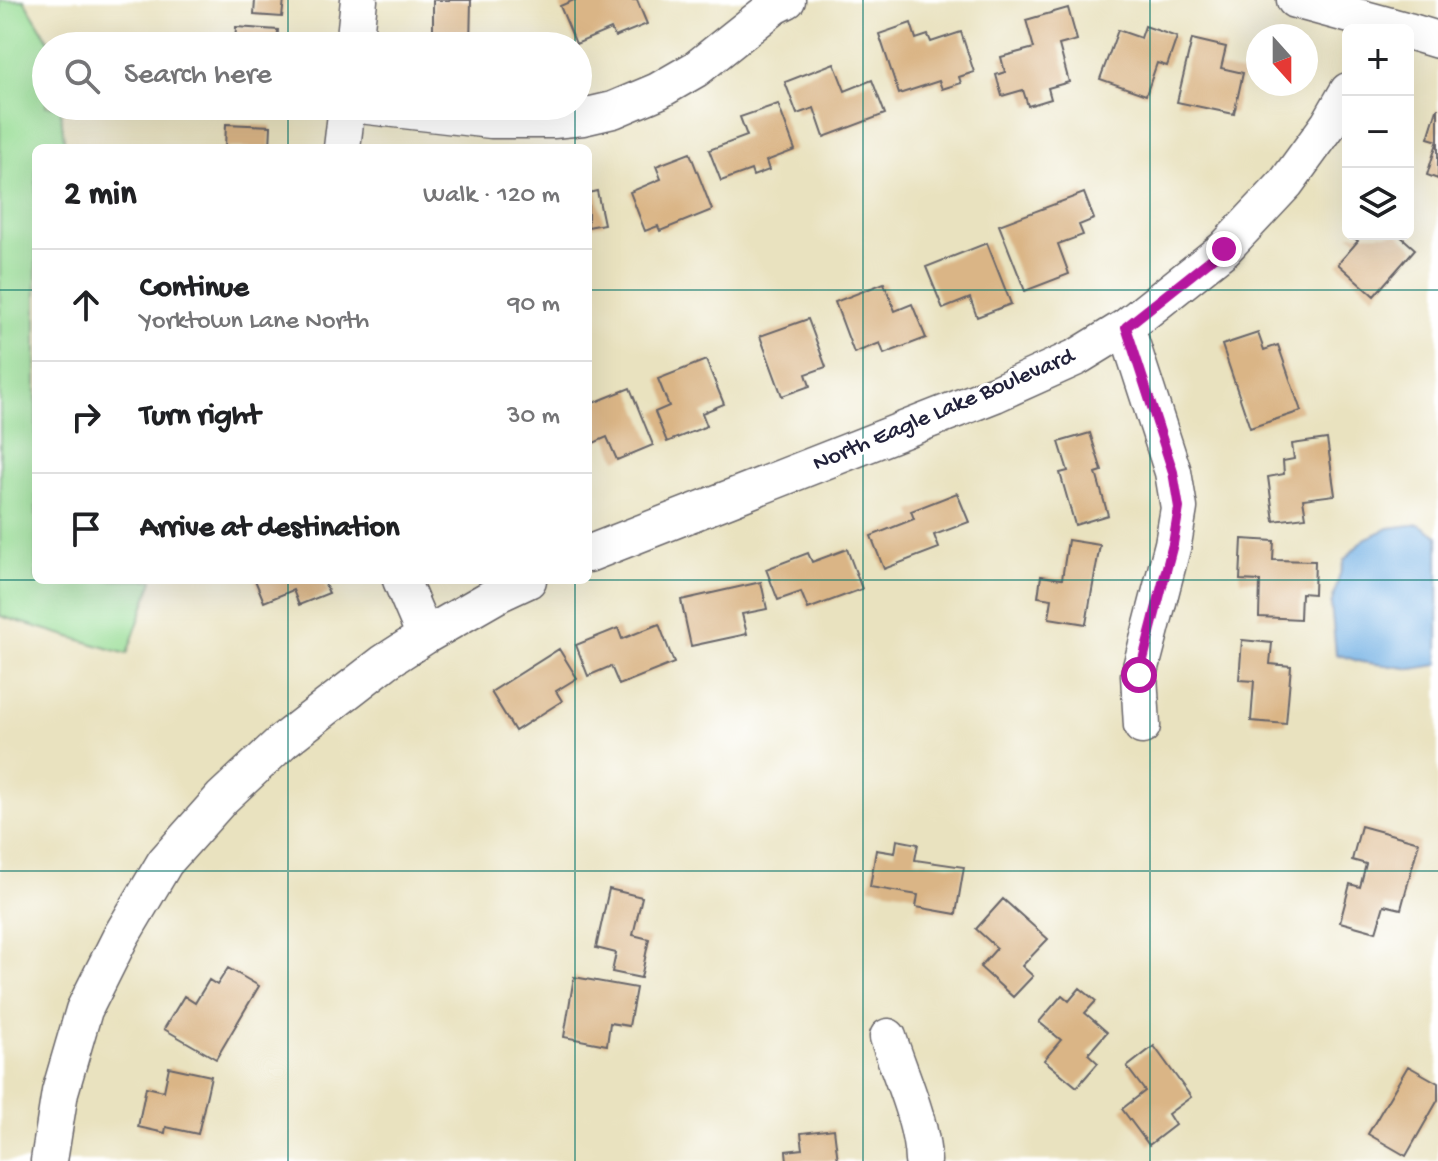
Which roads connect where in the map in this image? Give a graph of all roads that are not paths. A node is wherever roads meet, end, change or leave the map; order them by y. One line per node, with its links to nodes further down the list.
1 (359, 0): 5 (street)
2 (787, 0): 8 (street)
3 (1295, 0): 4 (street)
4 (1395, 23): 6 (street)
5 (356, 32)
6 (1438, 40)
7 (1345, 96): 13 (street, North Eagle Lake Boulevard)
8 (592, 115)
9 (345, 120): 12 (street)
10 (491, 120): 11 (street)
11 (553, 120)
12 (342, 144)
13 (1126, 327): 14 (street, North Eagle Lake Boulevard); 18 (street)
14 (592, 552)
15 (403, 584): 17 (street)
16 (520, 584): 17 (street)
17 (425, 636): 20 (street)
18 (1142, 726)
19 (888, 1037): 21 (street)
20 (49, 1161)
21 (923, 1161)

